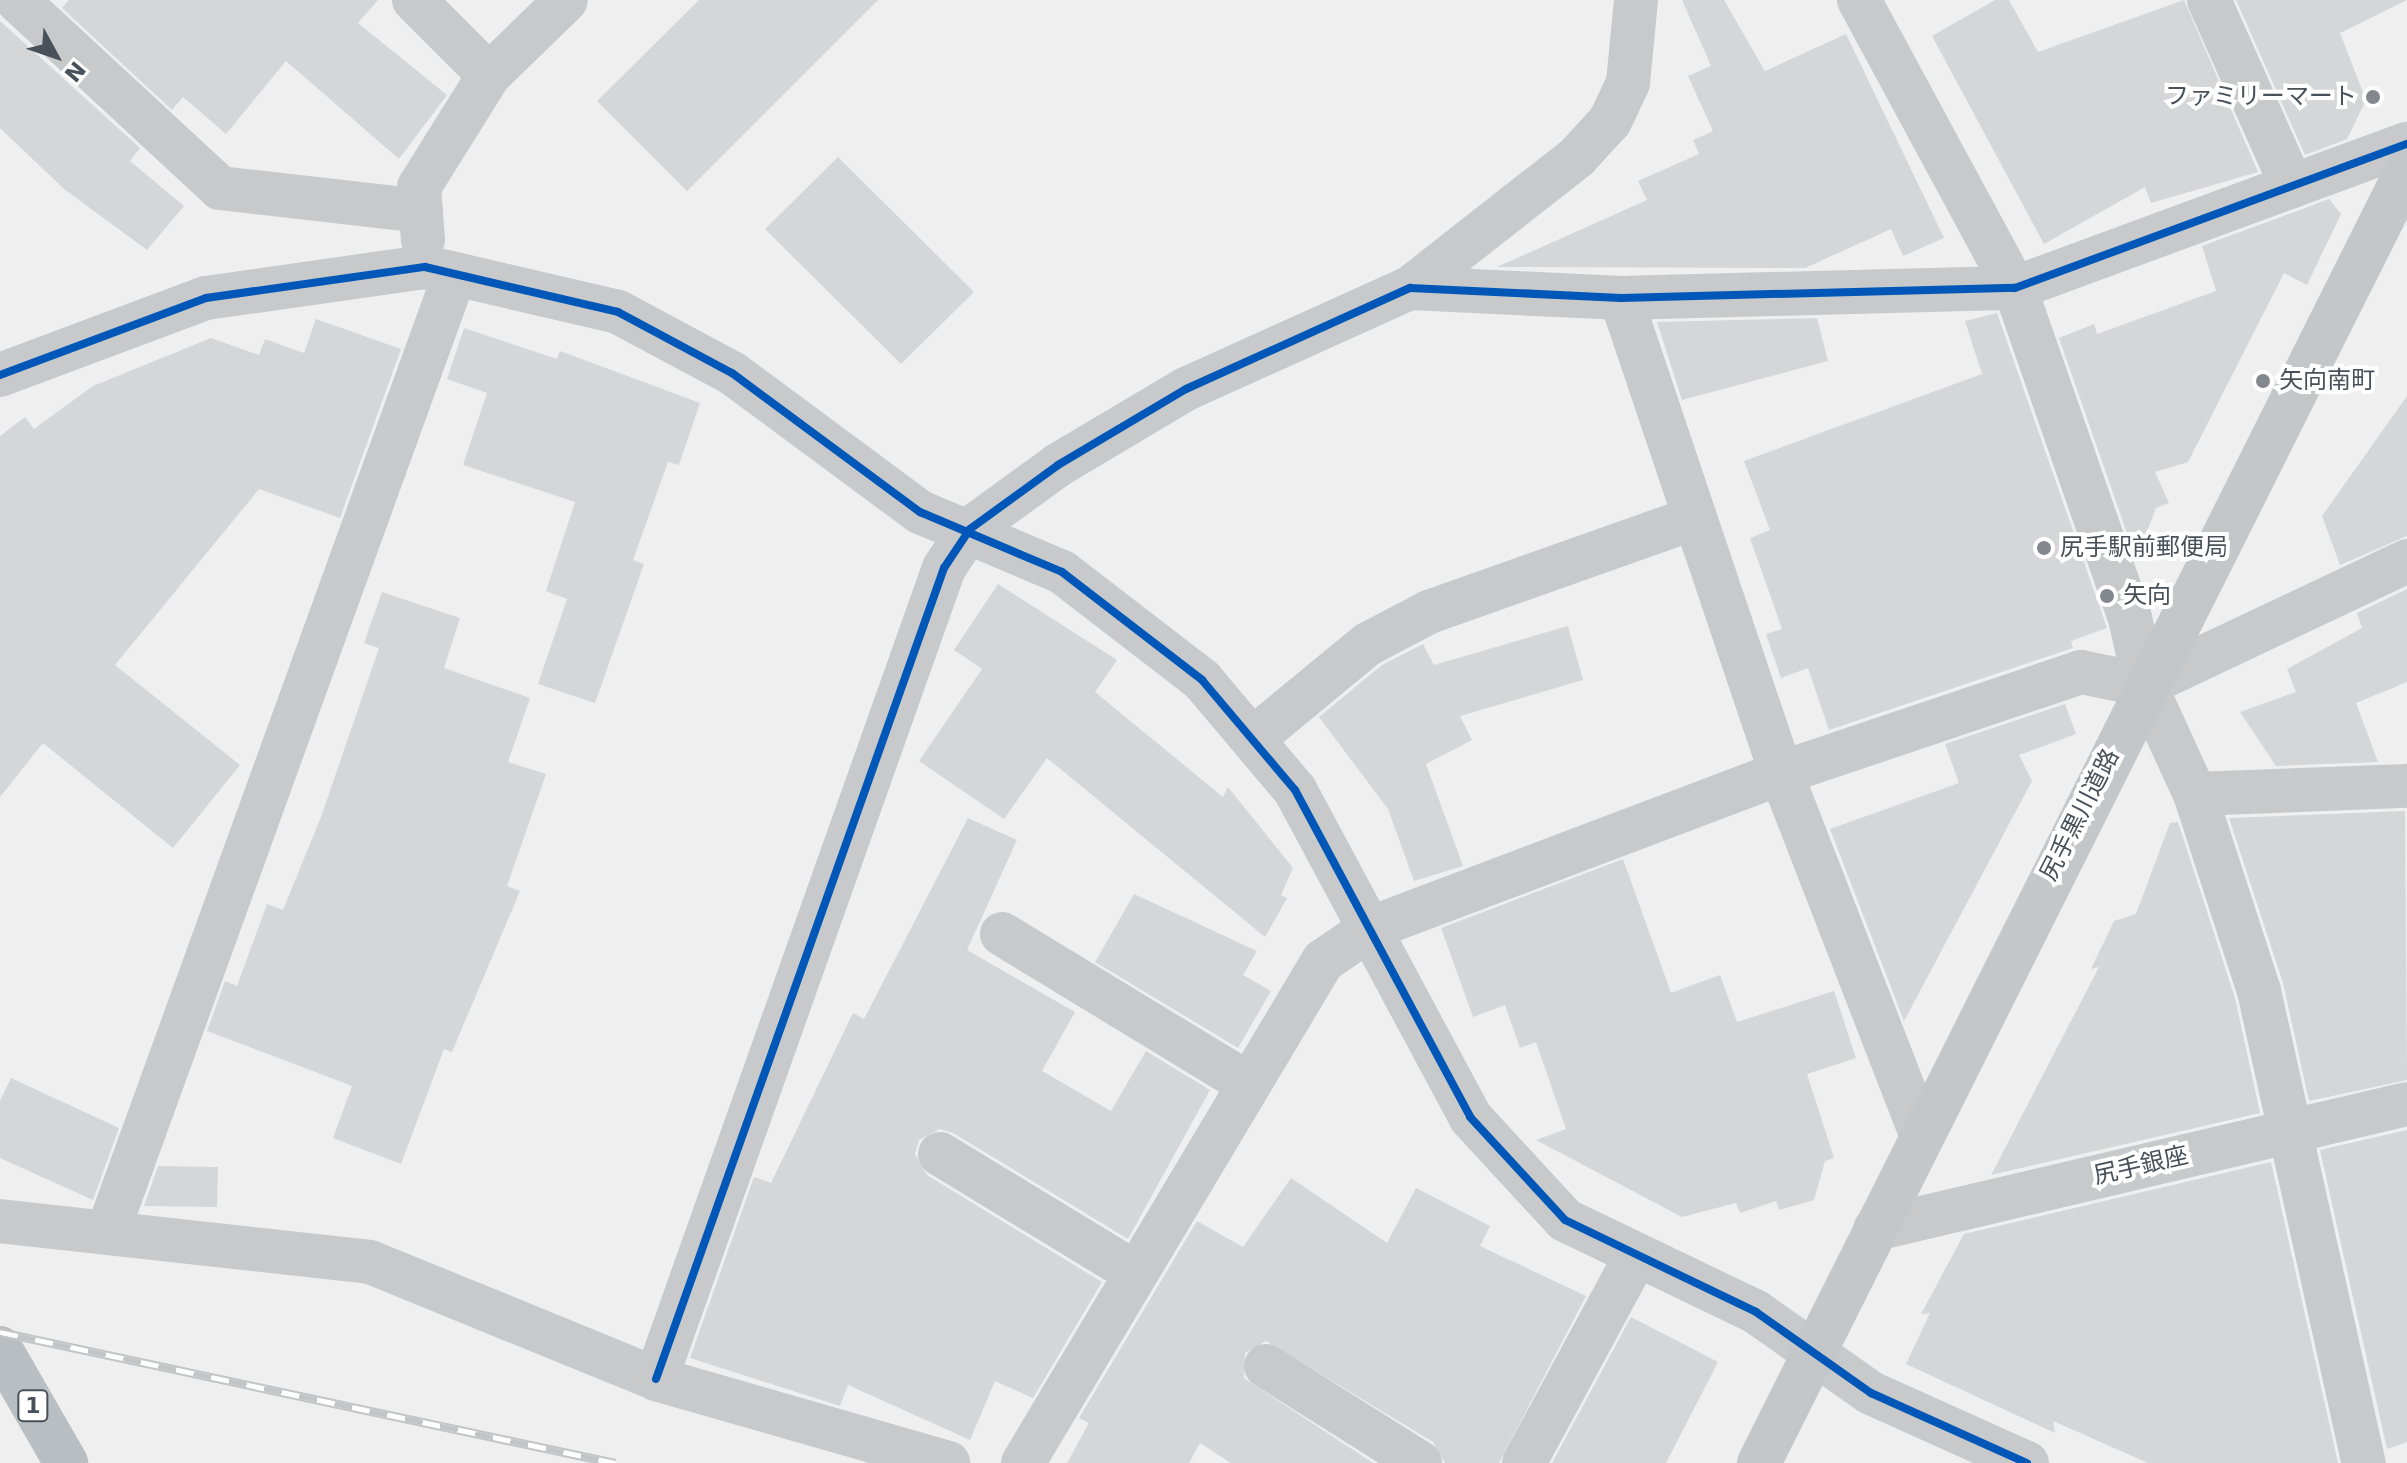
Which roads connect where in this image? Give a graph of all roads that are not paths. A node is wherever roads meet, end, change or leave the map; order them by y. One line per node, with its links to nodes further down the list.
1 (17, 0): 11 (street)
2 (414, 0): 7 (street)
3 (566, 0): 7 (street)
4 (1636, 0): 13 (street)
5 (1859, 0): 14 (street)
6 (2209, 0): 10 (street)
7 (489, 75): 11 (street)
8 (2407, 144): 10 (street)
9 (2407, 170): 20 (main road, 尻手黒川道路)
10 (2292, 186): 14 (street)
11 (421, 211): 12 (street)
12 (440, 270): 16 (street); 18 (street); 34 (street)
13 (1410, 288): 15 (street); 18 (street)
14 (2015, 288): 15 (street); 20 (street)
15 (1621, 298): 17 (street)
16 (0, 375)
17 (1695, 518): 21 (street); 22 (street)
18 (970, 529): 21 (street); 40 (street)
19 (2407, 561): 20 (street)
20 (2145, 685): 22 (street); 24 (street); 30 (main road, 尻手黒川道路)
21 (1255, 737): 25 (street)
22 (1781, 773): 25 (street); 30 (street)
23 (2407, 786): 24 (street)
24 (2195, 794): 29 (street)
25 (1371, 928): 27 (street); 35 (street)
26 (1002, 934): 27 (street)
27 (1249, 1084): 36 (street)
28 (2407, 1104): 29 (street, 尻手銀座)
29 (2293, 1132): 33 (street, 尻手銀座); 48 (street)
30 (1921, 1134): 33 (main road, 尻手黒川道路)
31 (940, 1154): 36 (street)
32 (0, 1221): 34 (street)
33 (1875, 1229): 38 (main road, 尻手黒川道路)
34 (108, 1231): 40 (street)
35 (1636, 1256): 38 (street); 45 (street)
36 (1136, 1273): 43 (street)
37 (0, 1348): 41 (highway, 1)
38 (1812, 1356): 46 (main road, 尻手黒川道路); 47 (street)
39 (1266, 1366): 44 (street)
40 (656, 1379): 42 (street)
41 (66, 1463)
42 (948, 1463)
43 (1023, 1463)
44 (1420, 1463)
45 (1524, 1463)
46 (1759, 1463)
47 (2027, 1463)
48 (2364, 1463)

